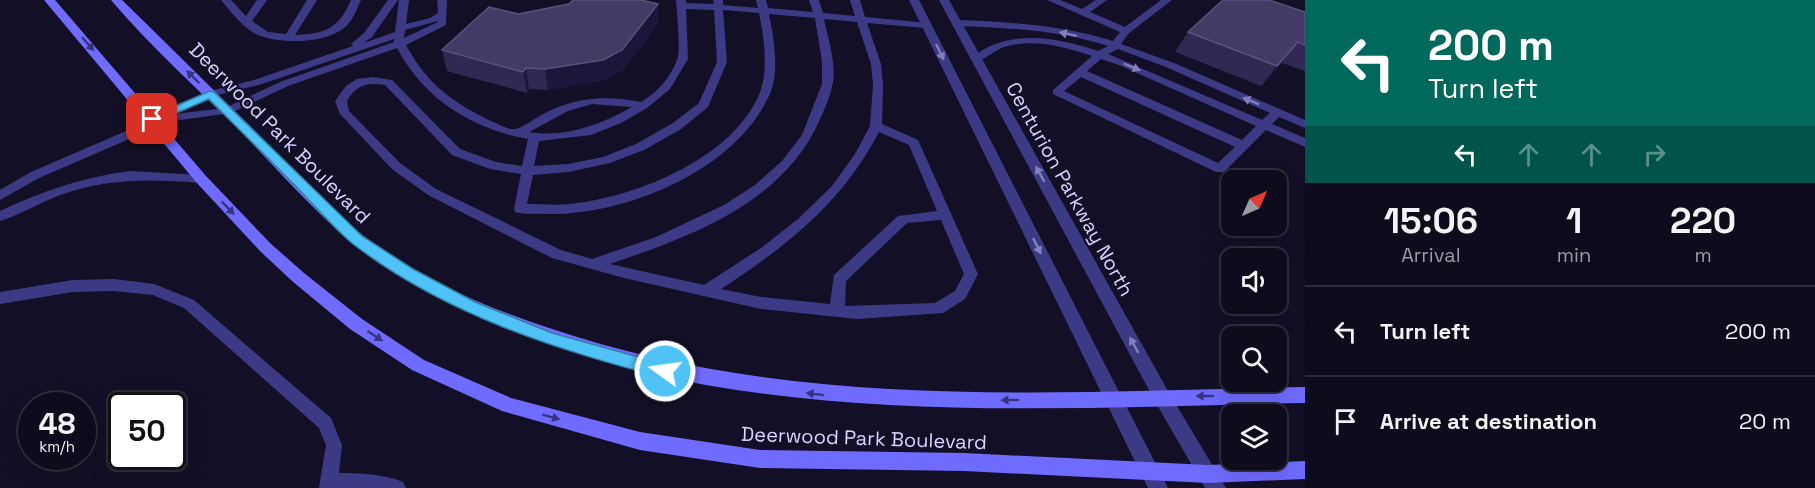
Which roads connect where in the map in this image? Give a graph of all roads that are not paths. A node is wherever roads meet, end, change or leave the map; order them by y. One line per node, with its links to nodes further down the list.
1 (49, 0): 39 (main road, Deerwood Park Boulevard, one-way to 39)
2 (116, 0): 35 (main road, Deerwood Park Boulevard, one-way to 2)
3 (226, 0): 24 (lane)
4 (262, 0): 24 (lane)
5 (312, 0): 29 (lane)
6 (356, 0): 29 (lane)
7 (393, 0): 31 (lane)
8 (404, 0): 28 (lane)
9 (442, 0): 21 (lane)
10 (814, 0): 22 (lane)
11 (855, 0): 23 (lane)
12 (914, 0): 26 (street)
13 (944, 0): 25 (street, Centurion Parkway North)
14 (1052, 0): 20 (lane)
15 (1102, 0): 20 (lane)
16 (1167, 0): 27 (lane)
17 (681, 3): 18 (lane); 36 (lane)
18 (719, 4): 19 (lane); 47 (lane)
19 (762, 6): 22 (lane); 47 (lane)
20 (1083, 13): 27 (lane)
21 (441, 15): 28 (lane); 28 (lane)
22 (820, 16): 23 (lane); 52 (lane)
23 (862, 19): 26 (lane); 42 (lane)
24 (247, 21): 29 (lane)
25 (957, 23): 30 (lane, one-way to 25); 33 (street, Centurion Parkway North)
26 (926, 25): 58 (street, one-way to 58)
27 (1126, 31): 30 (lane)
28 (400, 35): 31 (lane); 37 (lane); 43 (lane)
29 (289, 37)
30 (1114, 46): 32 (lane); 38 (lane, one-way to 30)
31 (346, 51): 35 (lane)
32 (1099, 55): 33 (lane); 34 (lane); 41 (lane, one-way to 41)
33 (976, 59): 57 (street, Centurion Parkway North, one-way to 33)
34 (1079, 72): 46 (lane); 46 (lane)
35 (210, 94): 37 (main road, Deerwood Park Boulevard); 39 (lane)
36 (643, 106): 43 (lane); 44 (lane)
37 (227, 111): 39 (lane); 58 (main road, Deerwood Park Boulevard, one-way to 37)
38 (1277, 112): 40 (lane); 41 (lane)
39 (152, 119): 48 (main road, Deerwood Park Boulevard); 49 (lane)
40 (1305, 124)
41 (1265, 125): 45 (lane); 46 (lane)
42 (876, 126): 50 (lane); 53 (lane)
43 (518, 134): 44 (lane)
44 (534, 136): 47 (lane)
45 (1305, 143)
46 (1244, 146)
47 (528, 171): 52 (lane)
48 (201, 179): 51 (lane); 60 (main road, Deerwood Park Boulevard, one-way to 60)
49 (0, 196)
50 (945, 215): 55 (lane); 55 (lane)
51 (0, 216)
52 (593, 265): 53 (lane)
53 (706, 291): 55 (lane)
54 (0, 298): 62 (lane)
55 (837, 311)
56 (1305, 395): 57 (main road, Deerwood Park Boulevard, one-way to 57)
57 (1162, 396): 58 (main road, Deerwood Park Boulevard); 61 (street, Centurion Parkway North)
58 (1113, 398): 60 (street)
59 (1305, 470): 61 (main road, Deerwood Park Boulevard)
60 (1154, 480): 61 (main road, Deerwood Park Boulevard)
61 (1212, 481)
62 (329, 485): 63 (lane)
63 (397, 488)

